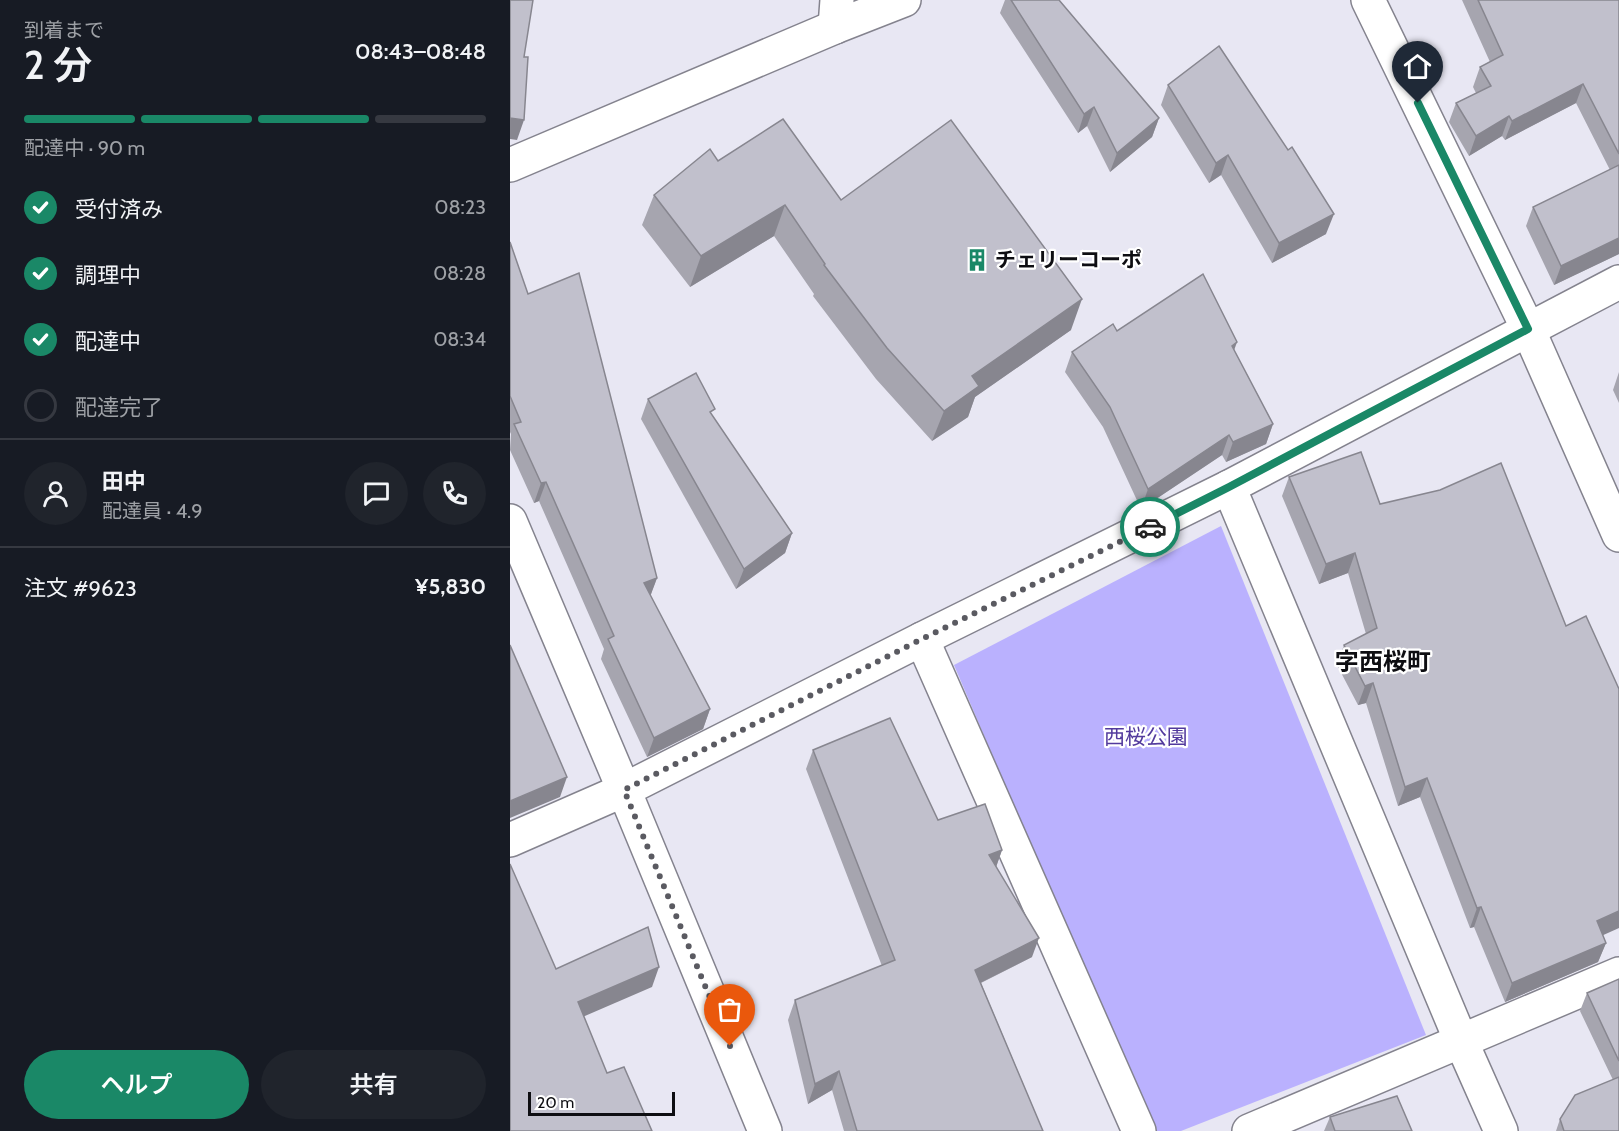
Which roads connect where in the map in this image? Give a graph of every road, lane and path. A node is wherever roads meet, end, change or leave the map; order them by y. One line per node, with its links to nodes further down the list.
1 (903, 0): 3 (street)
2 (1368, 0): 6 (street)
3 (836, 14): 4 (street)
4 (510, 165)
5 (1619, 282): 6 (street)
6 (1528, 329): 7 (street); 9 (street)
7 (1229, 487): 10 (street); 14 (street)
8 (510, 521): 11 (street)
9 (1619, 535)
10 (922, 639): 11 (street); 16 (street)
11 (624, 790): 12 (street); 15 (street)
12 (510, 840)
13 (1619, 975): 14 (street)
14 (1461, 1041): 17 (street); 18 (street)
15 (765, 1131)
16 (1139, 1131)
17 (1249, 1131)
18 (1502, 1131)

